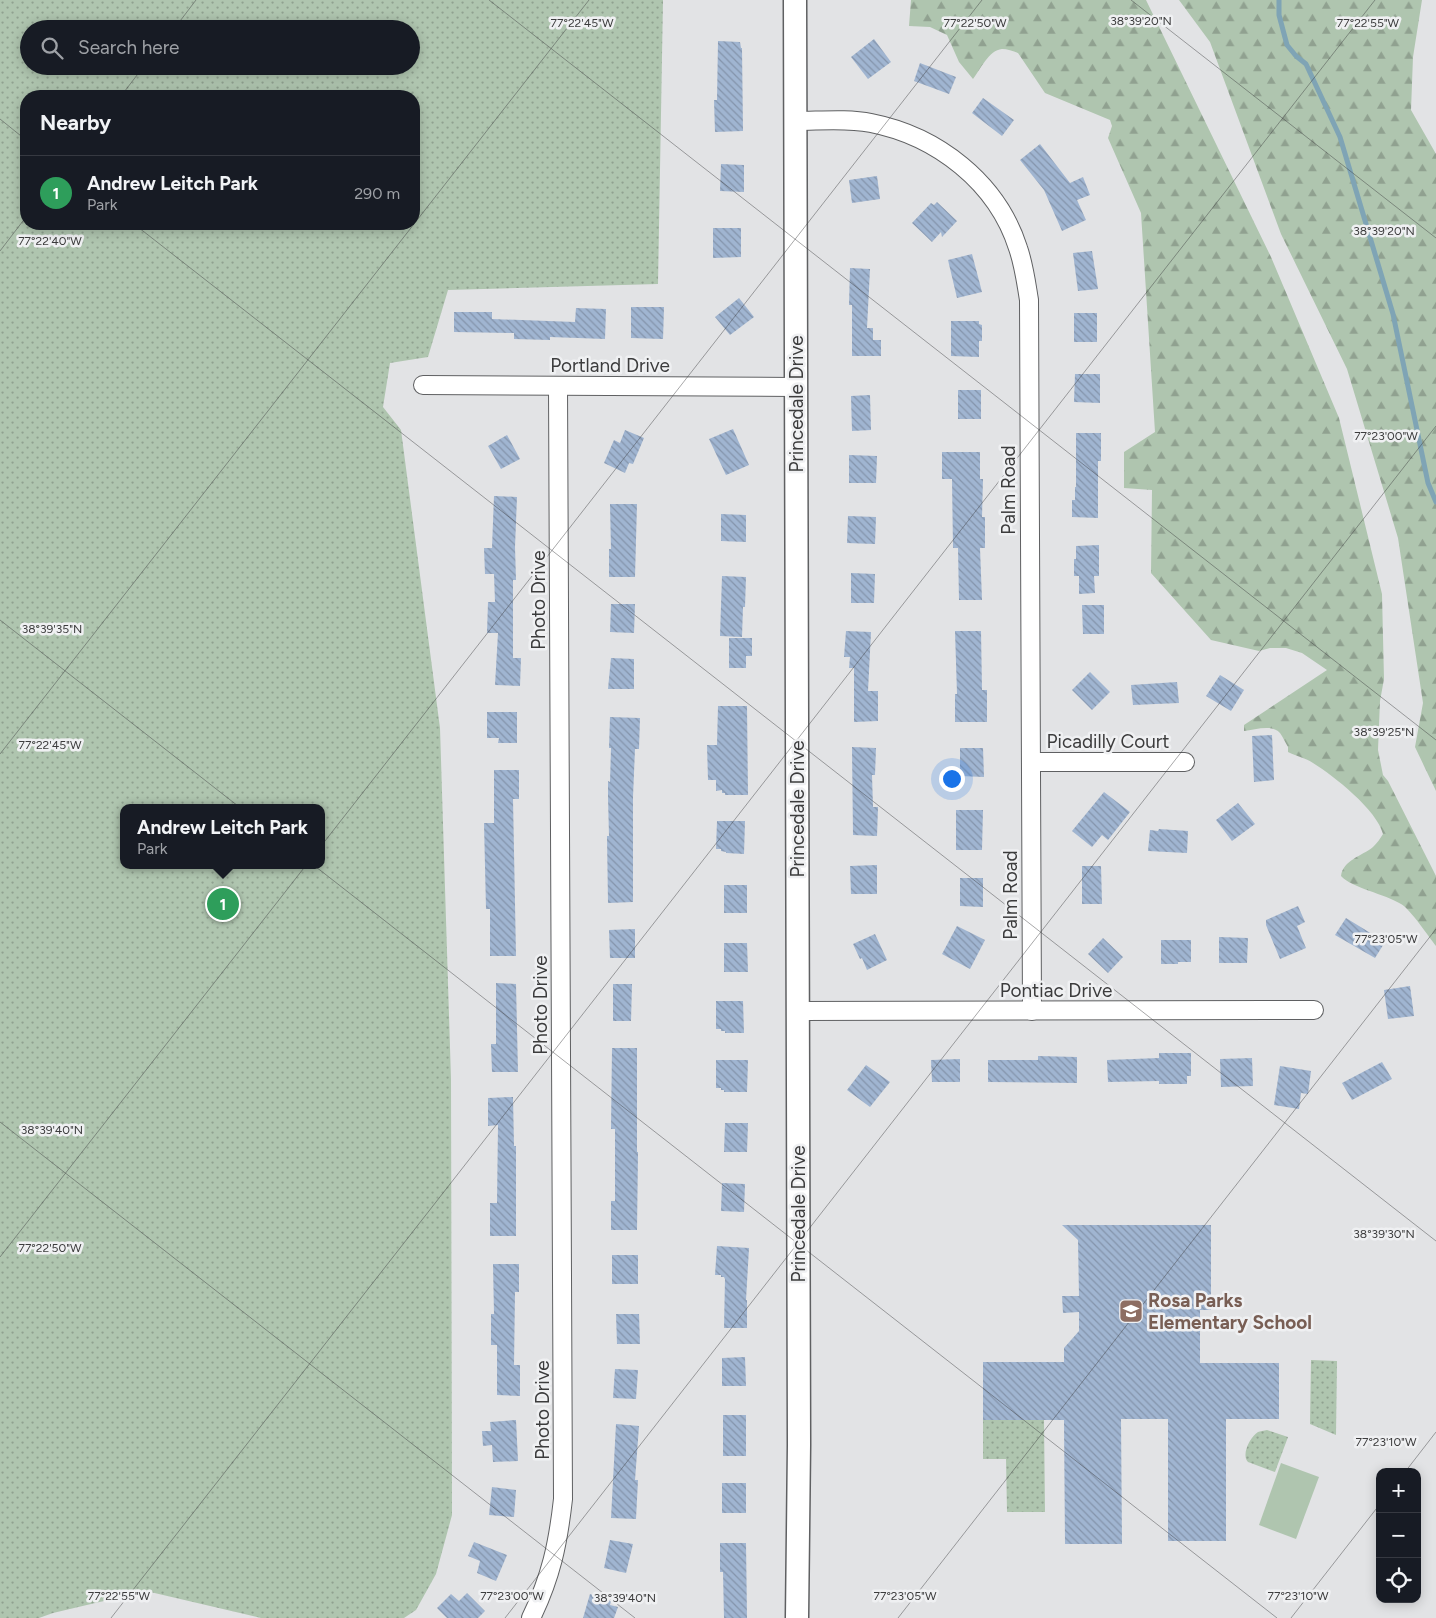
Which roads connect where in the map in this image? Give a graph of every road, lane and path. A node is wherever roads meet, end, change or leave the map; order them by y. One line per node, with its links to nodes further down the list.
1 (795, 0): 2 (street, Princedale Drive)
2 (795, 121): 5 (street, Princedale Drive); 6 (street, Palm Road)
3 (423, 385): 4 (street, Portland Drive)
4 (558, 386): 5 (street, Portland Drive); 11 (street, Photo Drive)
5 (796, 387): 9 (street, Princedale Drive)
6 (1031, 762): 7 (street, Picadilly Court); 10 (street, Palm Road)
7 (1185, 762)
8 (1314, 1010): 10 (street, Pontiac Drive)
9 (797, 1011): 10 (street, Pontiac Drive); 12 (street, Princedale Drive)
10 (1032, 1011)
11 (531, 1618)
12 (798, 1618)

